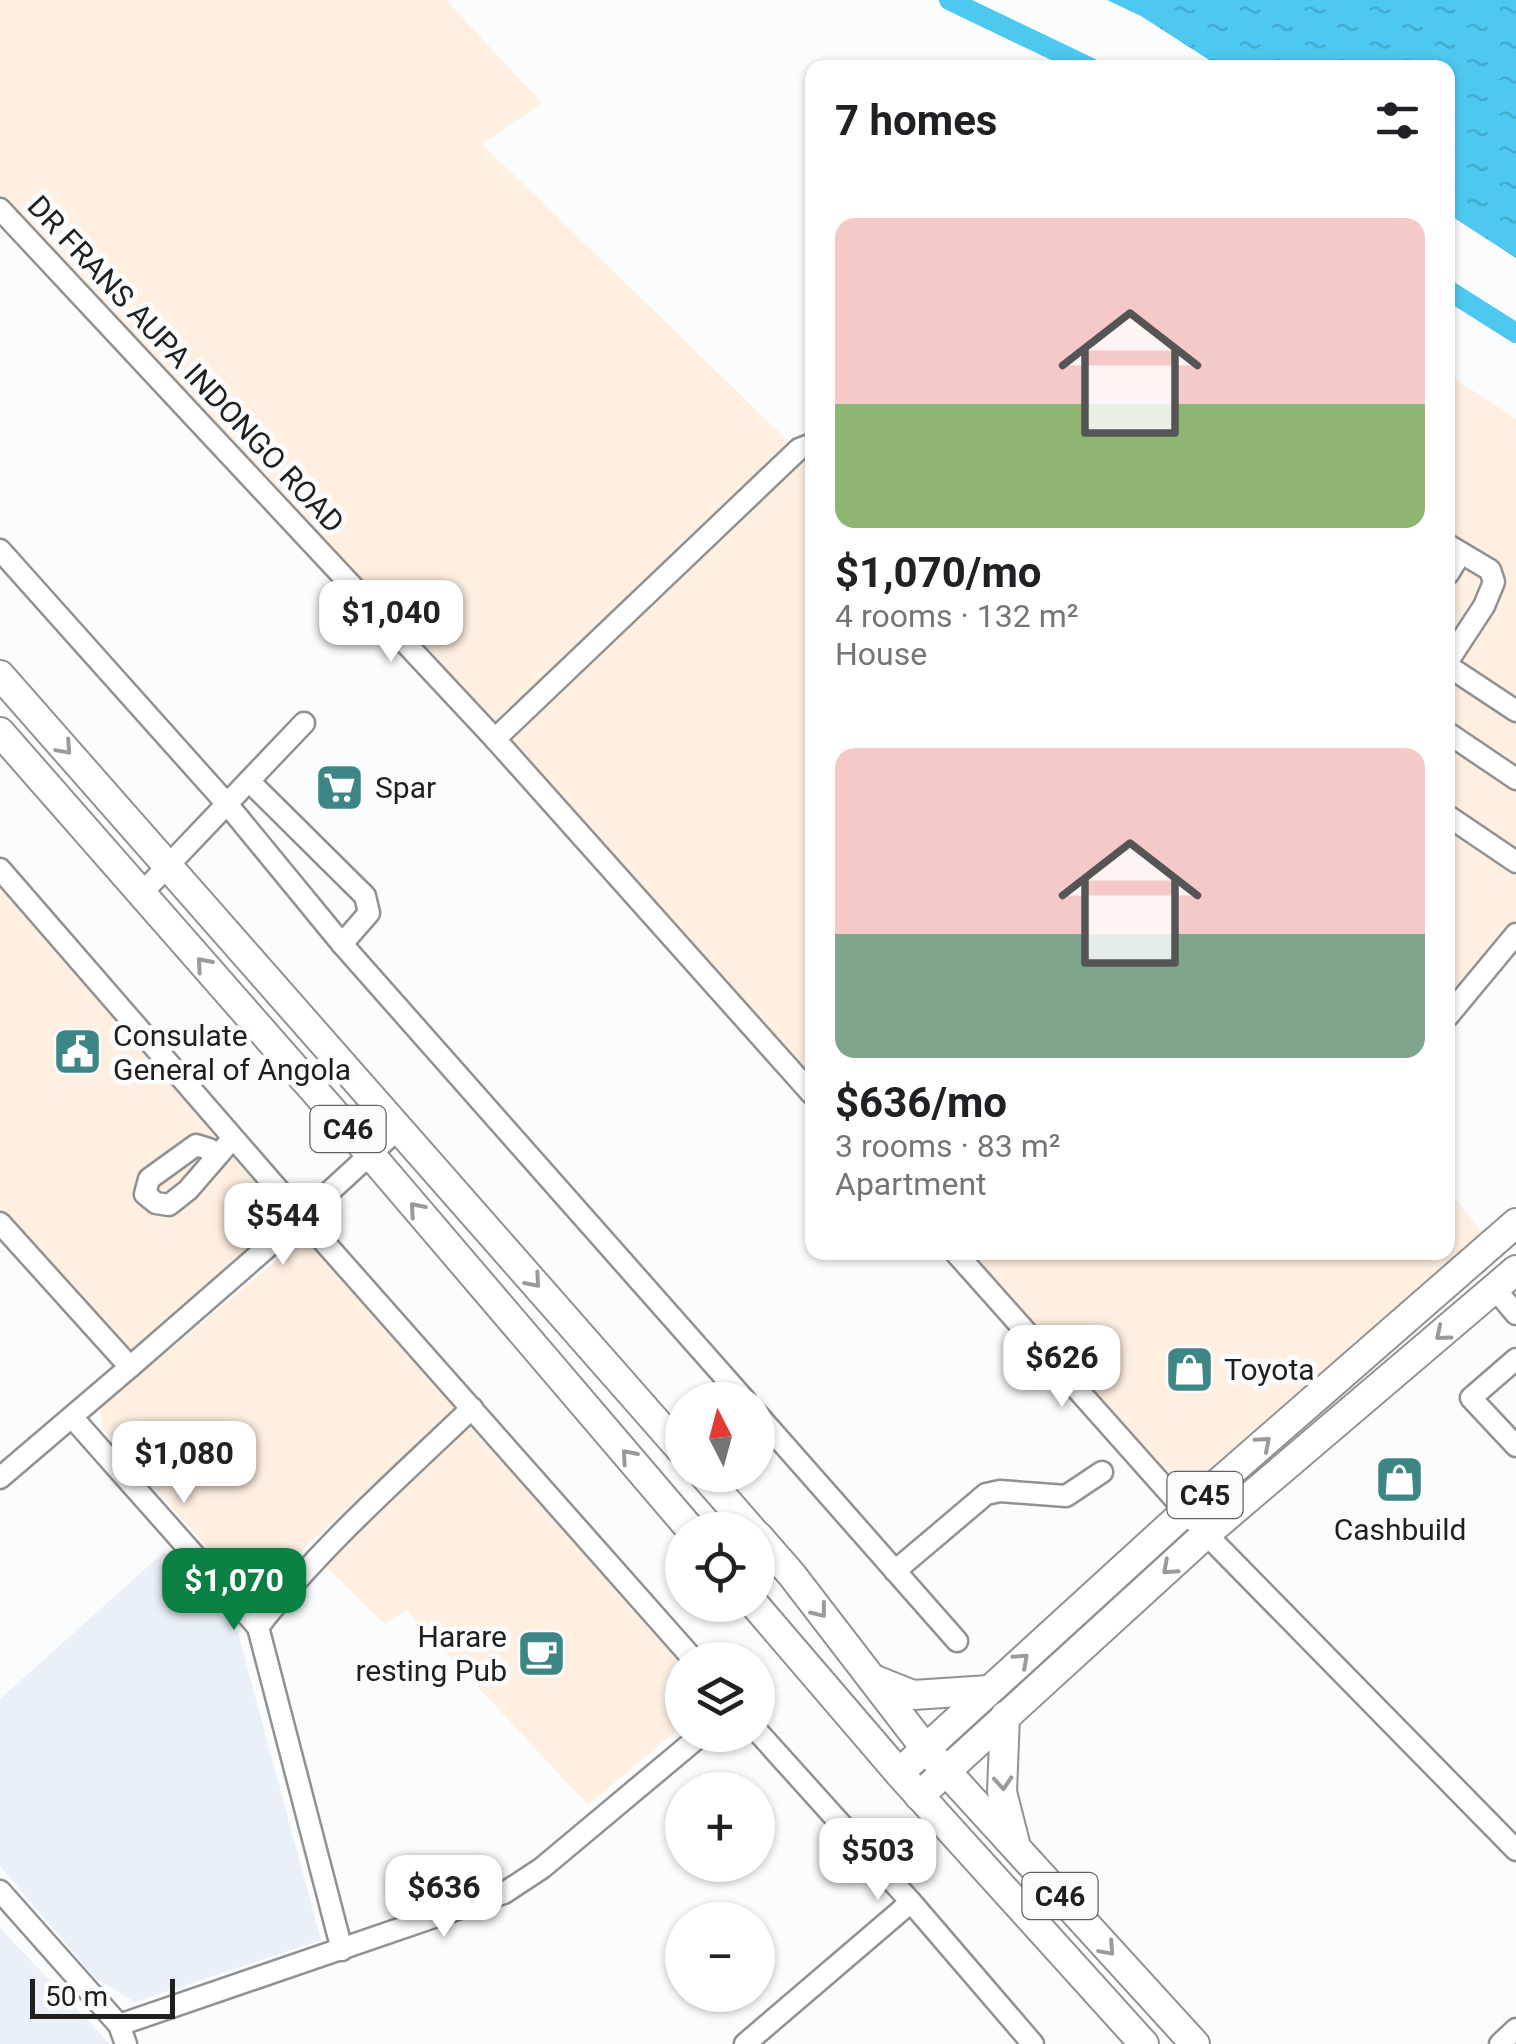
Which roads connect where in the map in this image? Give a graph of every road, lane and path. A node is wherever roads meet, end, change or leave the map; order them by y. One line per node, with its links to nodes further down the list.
1 (0, 209): 12 (street, DR FRANS AUPA INDONGO ROAD)
2 (805, 447): 12 (street)
3 (0, 550): 15 (street)
4 (1455, 550): 5 (street)
5 (1455, 653)
6 (1455, 669): 8 (street)
7 (0, 675): 18 (main road, C46, one-way to 18)
8 (1516, 711)
9 (304, 723): 14 (street)
10 (0, 732): 20 (main road, C46)
11 (1455, 738): 13 (street)
12 (495, 739): 24 (street, DR FRANS AUPA INDONGO ROAD)
13 (1516, 779)
14 (249, 781): 15 (street); 22 (street)
15 (227, 804): 18 (street); 22 (street)
16 (1455, 821): 17 (street)
17 (1516, 862)
18 (167, 864): 20 (street); 25 (main road, C46)
19 (0, 869): 26 (street)
20 (142, 894): 27 (main road, C46, one-way to 20)
21 (1516, 934): 23 (street)
22 (342, 944): 37 (street)
23 (1455, 1008)
24 (805, 1086)
25 (399, 1128): 27 (street); 40 (main road, C46, one-way to 40)
26 (233, 1138): 28 (street); 29 (street)
27 (370, 1154): 29 (street); 47 (main road, C46, one-way to 27)
28 (213, 1158)
29 (302, 1218): 36 (street); 38 (street)
30 (0, 1223): 36 (street)
31 (1513, 1230): 46 (main road, C45, one-way to 31)
32 (961, 1260): 46 (street)
33 (1506, 1279): 34 (street); 49 (main road, C45, one-way to 49)
34 (1516, 1314)
35 (1516, 1360): 42 (street)
36 (130, 1367): 39 (street)
37 (728, 1382)
38 (472, 1408): 53 (street); 55 (street)
39 (72, 1417): 44 (street); 53 (street)
40 (665, 1432)
41 (775, 1433): 51 (street)
42 (1516, 1446)
43 (1102, 1472): 51 (street)
44 (0, 1478)
45 (719, 1492): 48 (main road)
46 (1186, 1511): 49 (street); 57 (main road, C45, one-way to 46)
47 (676, 1512)
48 (736, 1512)
49 (1206, 1534): 58 (main road, C45, one-way to 58); 66 (street)
50 (775, 1557): 56 (main road, C46, one-way to 56)
51 (895, 1570): 54 (street)
52 (770, 1622): 63 (main road, C46)
53 (258, 1627): 69 (street)
54 (958, 1641)
55 (678, 1642)
56 (872, 1679): 57 (main road); 59 (main road, C46)
57 (989, 1690): 59 (main road, C45)
58 (1005, 1716): 62 (main road, C45); 65 (main road, one-way to 65)
59 (925, 1748): 62 (main road, C46); 63 (main road, C45)
60 (775, 1751): 68 (street)
61 (681, 1752): 69 (street)
62 (946, 1770): 64 (main road, C45); 65 (main road, C46)
63 (899, 1773): 64 (main road, C46)
64 (920, 1796): 74 (main road, C46)
65 (1017, 1848): 75 (main road, C46, one-way to 75)
66 (1516, 1850)
67 (0, 1891): 71 (street)
68 (911, 1902): 72 (street); 73 (street)
69 (342, 1950): 71 (street)
70 (1516, 2029): 76 (street)
71 (122, 2034)
72 (746, 2044)
73 (1033, 2044)
74 (1144, 2044)
75 (1195, 2044)
76 (1500, 2044)

